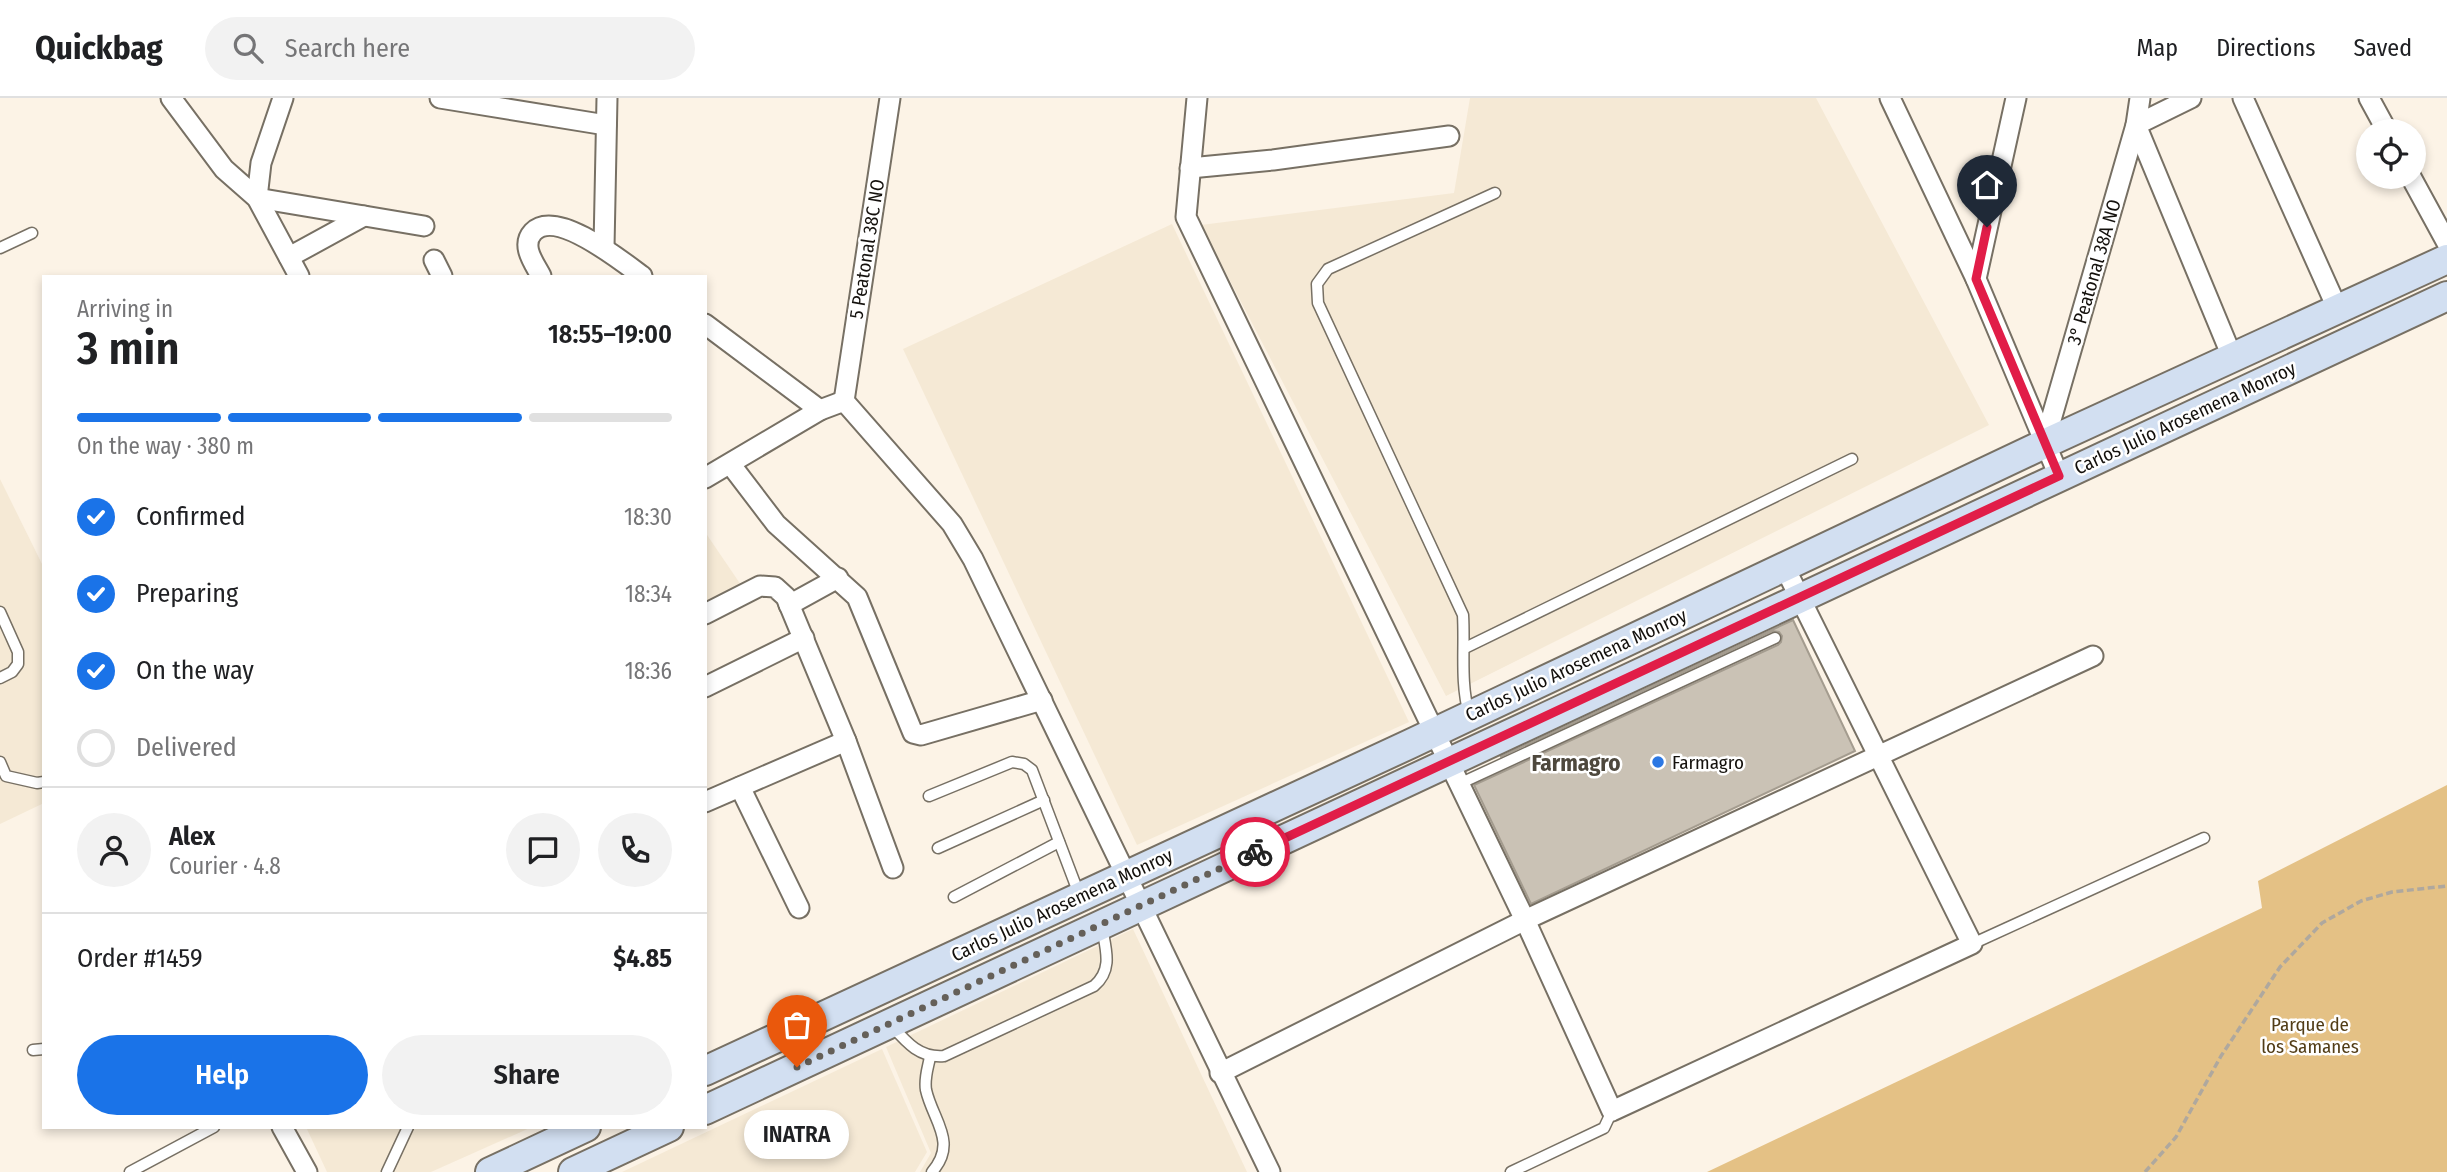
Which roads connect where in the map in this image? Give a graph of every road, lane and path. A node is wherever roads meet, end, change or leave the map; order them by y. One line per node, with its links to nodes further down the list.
1 (171, 98): 20 (street)
2 (283, 98): 20 (street)
3 (440, 98): 14 (street)
4 (607, 98): 14 (street)
5 (890, 98): 37 (street, 5 Peatonal 38C NO)
6 (1197, 98): 17 (street)
7 (2016, 98): 32 (street)
8 (2140, 98): 15 (street, 3° Peatonal 38A NO)
9 (2191, 98): 15 (street)
10 (2243, 98): 34 (street)
11 (2369, 98): 13 (street)
12 (1894, 102): 32 (street)
13 (2380, 119)
14 (606, 125): 25 (street)
15 (2136, 125): 36 (street); 39 (street, 3° Peatonal 38A NO)
16 (1449, 136): 17 (street)
17 (1190, 168): 58 (street)
18 (2418, 189): 24 (street)
19 (1495, 193): 52 (lane)
20 (257, 198): 21 (street); 27 (street)
21 (364, 216): 22 (street); 27 (street)
22 (424, 226)
23 (32, 233): 26 (lane)
24 (2447, 243)
25 (604, 247): 30 (street); 31 (street)
26 (0, 248)
27 (289, 257): 29 (street)
28 (2447, 259): 34 (main road, Carlos Julio Arosemena Monroy)
29 (298, 275)
30 (540, 275)
31 (641, 275)
32 (1976, 279): 39 (street)
33 (2447, 296): 42 (main road, Carlos Julio Arosemena Monroy)
34 (2338, 310): 36 (main road, Carlos Julio Arosemena Monroy)
35 (707, 325): 38 (street)
36 (2234, 359): 39 (main road, Carlos Julio Arosemena Monroy)
37 (844, 401): 38 (street); 56 (street)
38 (820, 410): 41 (street)
39 (2044, 444): 42 (street); 44 (main road, Carlos Julio Arosemena Monroy)
40 (1852, 459): 52 (lane)
41 (731, 464): 43 (street); 45 (street)
42 (2059, 476): 46 (main road, Carlos Julio Arosemena Monroy)
43 (707, 477)
44 (1785, 568): 46 (street); 57 (main road, Carlos Julio Arosemena Monroy)
45 (838, 578): 47 (street); 56 (street)
46 (1800, 597): 60 (street); 62 (main road, Carlos Julio Arosemena Monroy)
47 (789, 605): 49 (street); 50 (street)
48 (0, 612): 54 (lane)
49 (707, 613)
50 (804, 638): 55 (street); 59 (street)
51 (1775, 638): 62 (lane)
52 (1465, 648): 57 (lane)
53 (2093, 656): 60 (street)
54 (0, 678)
55 (707, 686)
56 (1042, 701): 73 (street)
57 (1469, 715): 58 (main road, Carlos Julio Arosemena Monroy)
58 (1434, 731): 62 (street); 73 (main road, Carlos Julio Arosemena Monroy)
59 (846, 741): 65 (street); 72 (street)
60 (1877, 757): 79 (street); 81 (street)
61 (0, 762): 63 (lane)
62 (1454, 773): 77 (main road, Carlos Julio Arosemena Monroy); 79 (street)
63 (3, 777): 64 (lane)
64 (42, 782)
65 (740, 787): 68 (street); 78 (street)
66 (929, 796): 67 (lane)
67 (1044, 800): 70 (lane); 71 (lane)
68 (707, 801)
69 (2204, 838): 81 (lane)
70 (1059, 842): 75 (lane); 76 (lane)
71 (938, 848)
72 (893, 868)
73 (1127, 874): 76 (main road, Carlos Julio Arosemena Monroy); 77 (street)
74 (2447, 886): 101 (path)
75 (954, 897)
76 (1080, 897): 84 (main road, Carlos Julio Arosemena Monroy)
77 (1142, 905): 80 (main road, Carlos Julio Arosemena Monroy); 85 (street)
78 (799, 908)
79 (1525, 920): 85 (street); 87 (street)
80 (1102, 924): 82 (main road, Carlos Julio Arosemena Monroy); 83 (lane)
81 (1972, 944): 87 (street)
82 (889, 1023): 83 (lane); 86 (main road, Carlos Julio Arosemena Monroy)
83 (930, 1057): 98 (lane)
84 (707, 1070)
85 (1220, 1073): 99 (street)
86 (707, 1109)
87 (1612, 1111): 100 (lane)
88 (210, 1129): 93 (lane)
89 (283, 1129): 94 (street)
90 (407, 1129): 95 (lane)
91 (582, 1129): 96 (main road)
92 (665, 1129): 97 (main road)
93 (130, 1172)
94 (306, 1172)
95 (387, 1172)
96 (490, 1172)
97 (573, 1172)
98 (932, 1172)
99 (1270, 1172)
100 (1511, 1172)
101 (2145, 1172)

